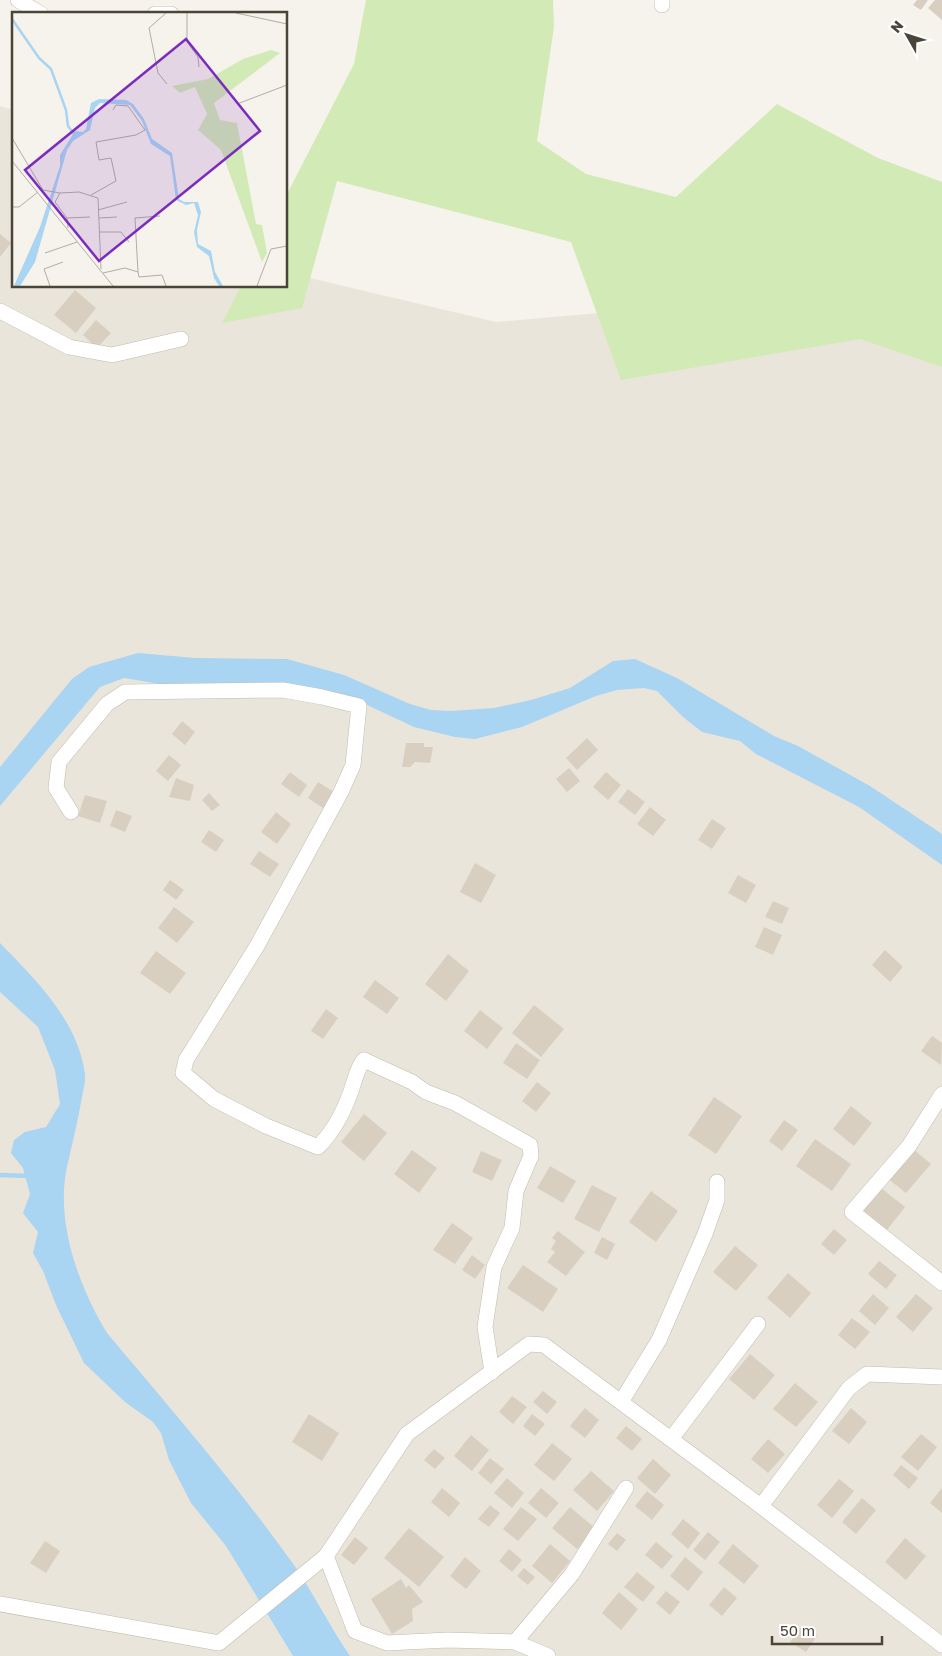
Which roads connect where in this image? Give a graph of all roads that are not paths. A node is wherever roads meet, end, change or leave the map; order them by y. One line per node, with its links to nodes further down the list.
1 (18, 0): 2 (street)
2 (38, 12)
3 (0, 311): 4 (street)
4 (181, 339)
5 (71, 812): 10 (street)
6 (942, 1094): 8 (street)
7 (717, 1182): 12 (street)
8 (942, 1283)
9 (758, 1324): 13 (street)
10 (492, 1372): 12 (street); 16 (street)
11 (942, 1377): 15 (street)
12 (621, 1402): 13 (street)
13 (671, 1439): 15 (street)
14 (626, 1488): 18 (street)
15 (761, 1506): 19 (street)
16 (326, 1556): 17 (street); 18 (street)
17 (0, 1604)
18 (515, 1642): 20 (street)
19 (942, 1645)
20 (548, 1656)

